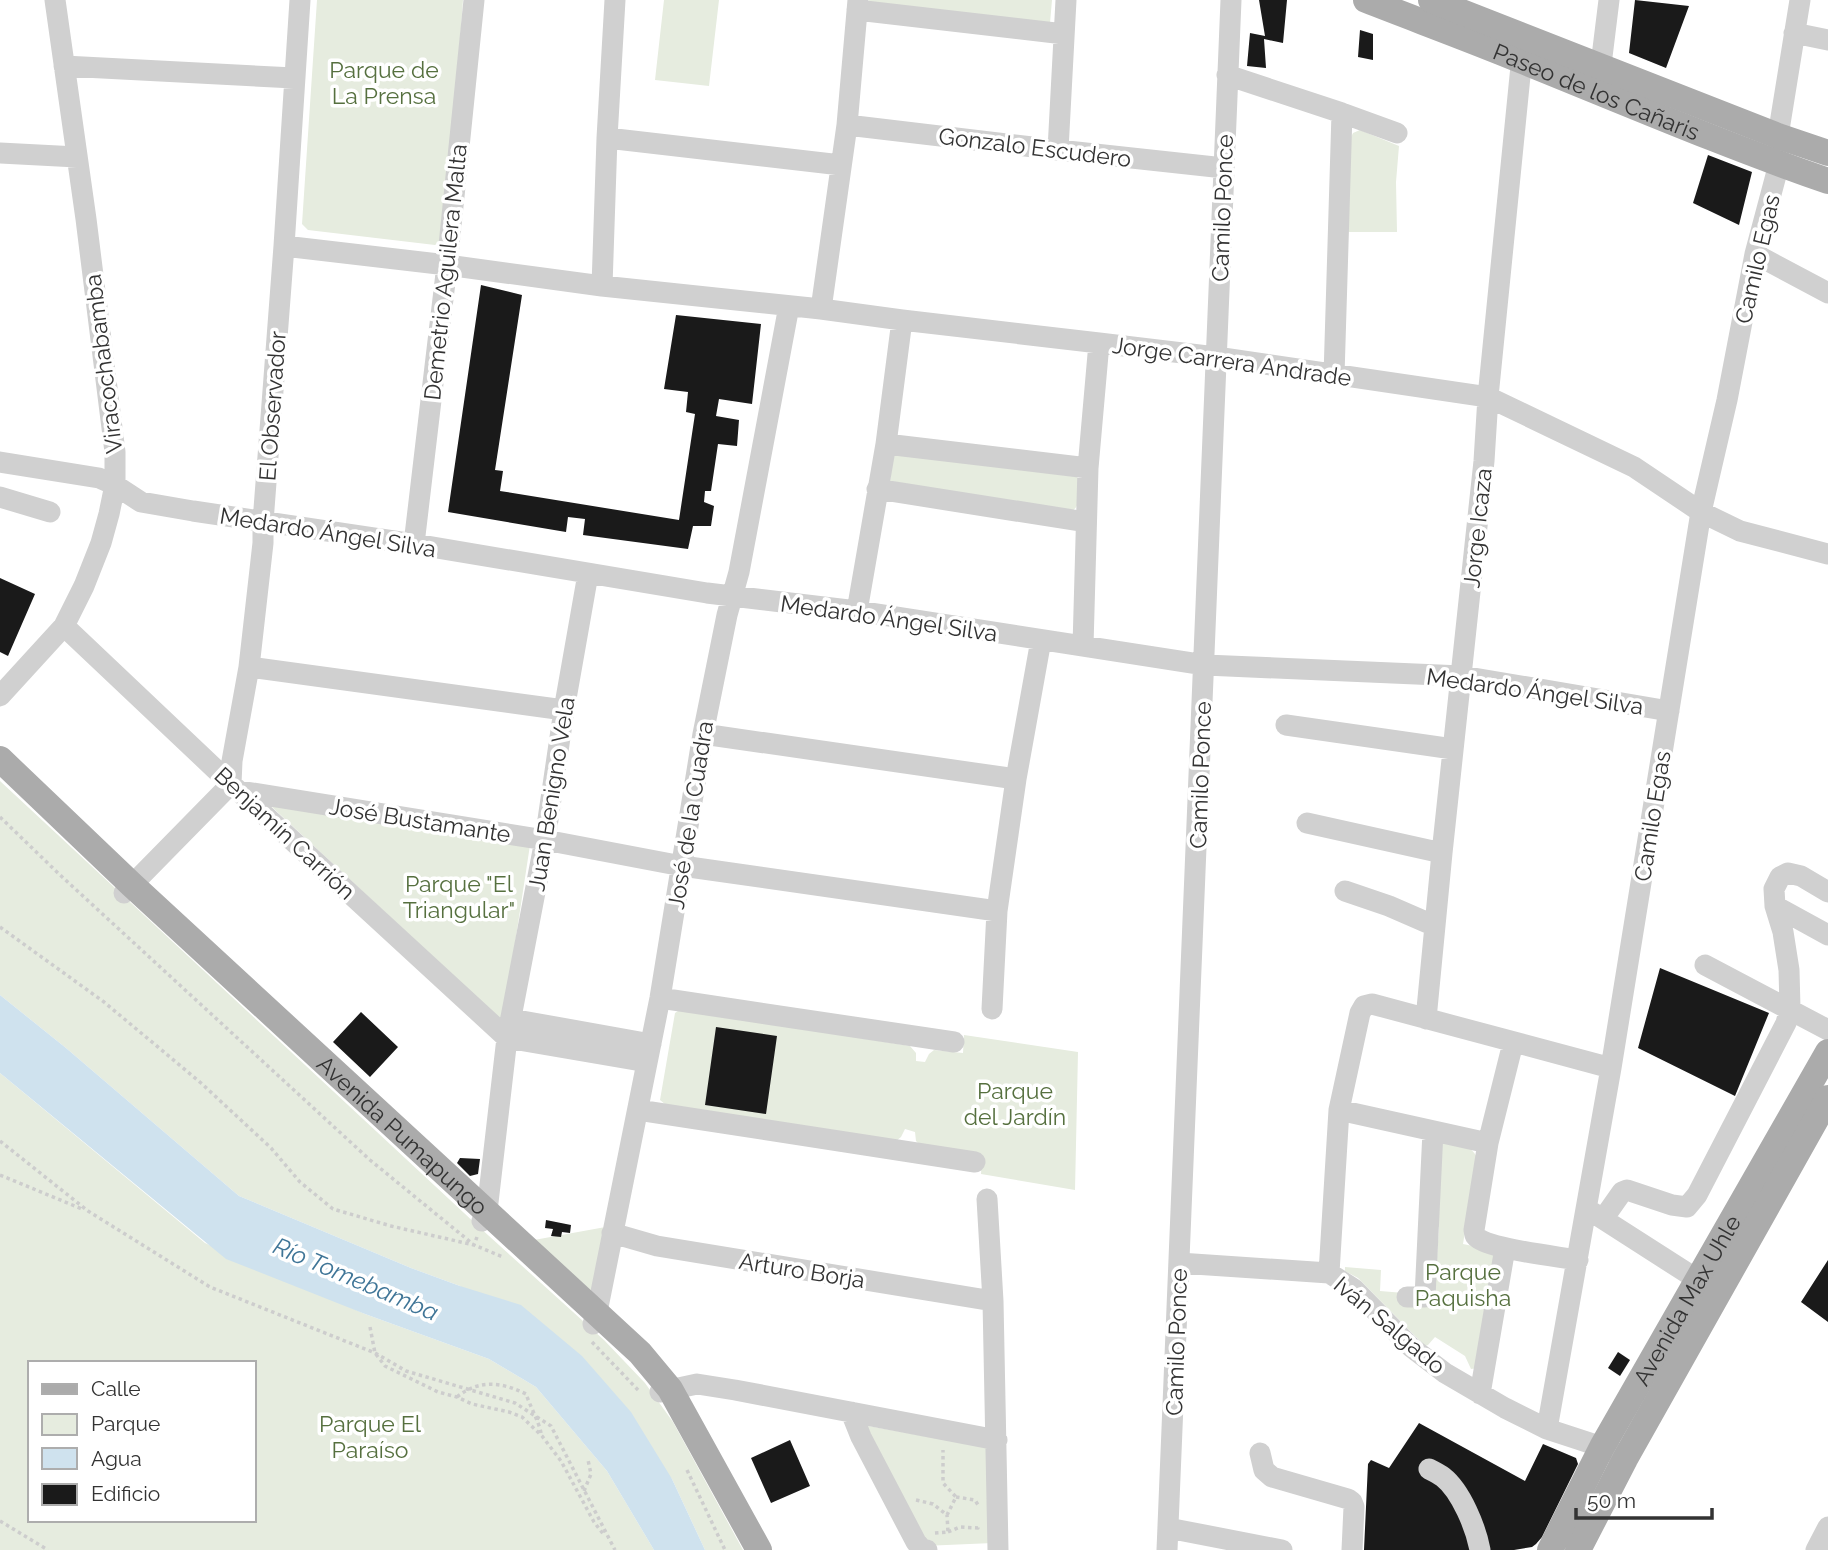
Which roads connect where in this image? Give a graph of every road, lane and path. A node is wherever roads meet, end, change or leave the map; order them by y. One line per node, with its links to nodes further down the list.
1 (55, 0): 16 (street, Viracochabamba)
2 (300, 0): 18 (street, El Observador)
3 (474, 0): 35 (street, Demetrio Aguilera Malta)
4 (615, 0): 24 (street)
5 (1066, 0): 13 (street)
6 (1231, 0): 17 (street, Camilo Ponce)
7 (1366, 0): 15 (main road, Paseo de los Cañaris)
8 (1431, 0): 15 (main road, Paseo de los Cañaris)
9 (1609, 0): 19 (street)
10 (1800, 0): 12 (street, Camilo Egas)
11 (858, 5): 13 (street); 21 (street)
12 (1794, 33): 14 (street); 23 (street, Camilo Egas)
13 (1064, 34): 25 (street)
14 (1828, 40)
15 (1522, 48): 19 (main road, Paseo de los Cañaris); 44 (street, Jorge Icaza)
16 (64, 66): 18 (street); 28 (street, Viracochabamba)
17 (1227, 75): 20 (street); 31 (street, Camilo Ponce)
18 (294, 78): 33 (street, El Observador)
19 (1599, 80): 23 (main road, Paseo de los Cañaris); 29 (main road, Paseo de los Cañaris)
20 (1342, 113): 22 (street); 43 (street)
21 (847, 125): 25 (street, Gonzalo Escudero); 30 (street)
22 (1397, 133)
23 (1778, 136): 27 (main road, Paseo de los Cañaris); 29 (street, Camilo Egas)
24 (607, 138): 30 (street); 36 (street)
25 (1058, 150): 31 (street, Gonzalo Escudero)
26 (0, 153): 28 (street)
27 (1828, 153)
28 (77, 158): 48 (street, Viracochabamba)
29 (1779, 164): 32 (main road, Paseo de los Cañaris); 34 (street, Camilo Egas)
30 (841, 165): 39 (street)
31 (1224, 168): 42 (street, Camilo Ponce)
32 (1828, 181)
33 (284, 246): 35 (street, Jorge Carrera Andrade); 53 (street, El Observador)
34 (1755, 254): 37 (street); 52 (street, Camilo Egas)
35 (447, 265): 36 (street, Jorge Carrera Andrade); 55 (street, Demetrio Aguilera Malta)
36 (602, 286): 38 (street, Jorge Carrera Andrade)
37 (1828, 293)
38 (789, 306): 39 (street, Jorge Carrera Andrade); 58 (street, José de la Cuadra)
39 (821, 309): 40 (street, Jorge Carrera Andrade)
40 (902, 320): 41 (street, Jorge Carrera Andrade); 45 (street)
41 (1099, 342): 42 (street, Jorge Carrera Andrade); 47 (street)
42 (1216, 357): 43 (street, Jorge Carrera Andrade); 63 (street, Camilo Ponce)
43 (1334, 376): 44 (street, Jorge Carrera Andrade)
44 (1488, 397): 52 (street, Jorge Carrera Andrade); 65 (street, Jorge Icaza)
45 (886, 444): 47 (street); 49 (street)
46 (0, 462): 48 (street, Medardo Ángel Silva)
47 (1088, 468): 54 (street)
48 (116, 485): 53 (street, Medardo Ángel Silva); 60 (street, Viracochabamba)
49 (877, 489): 54 (street); 59 (street)
50 (0, 497): 51 (street)
51 (50, 512)
52 (1701, 512): 56 (street, Jorge Carrera Andrade); 68 (street, Camilo Egas)
53 (263, 522): 55 (street, Medardo Ángel Silva); 64 (street, El Observador)
54 (1086, 522): 62 (street)
55 (414, 544): 57 (street, Medardo Ángel Silva)
56 (1828, 554)
57 (588, 574): 58 (street, Medardo Ángel Silva); 67 (street, Juan Benigno Vela)
58 (732, 596): 59 (street, Medardo Ángel Silva); 70 (street, José de la Cuadra)
59 (857, 611): 61 (street, Medardo Ángel Silva)
60 (64, 626): 66 (street, Viracochabamba); 74 (street, Benjamín Carrión)
61 (1041, 640): 62 (street, Medardo Ángel Silva); 73 (street)
62 (1083, 646): 63 (street, Medardo Ángel Silva)
63 (1205, 665): 65 (street, Medardo Ángel Silva); 117 (street, Camilo Ponce)
64 (249, 667): 67 (street); 74 (street, El Observador)
65 (1462, 676): 68 (street, Medardo Ángel Silva); 71 (street, Jorge Icaza)
66 (0, 696)
67 (564, 710): 77 (street, Juan Benigno Vela)
68 (1669, 711): 99 (street, Camilo Egas)
69 (1286, 725): 71 (street)
70 (703, 734): 73 (street); 79 (street, José de la Cuadra)
71 (1453, 749): 78 (street, Jorge Icaza)
72 (0, 759): 80 (main road, Avenida Pumapungo)
73 (1016, 779): 84 (street)
74 (236, 787): 77 (street, José Bustamante); 80 (street); 93 (street, Benjamín Carrión)
75 (0, 817): 113 (path)
76 (1307, 823): 78 (street)
77 (545, 840): 79 (street, José Bustamante); 93 (street, Juan Benigno Vela)
78 (1442, 853): 85 (street, Jorge Icaza)
79 (682, 866): 84 (street, José Bustamante); 89 (street, José de la Cuadra)
80 (128, 889): 111 (main road, Avenida Pumapungo)
81 (1345, 891): 85 (street)
82 (1828, 892): 83 (street)
83 (1775, 906): 87 (street); 91 (street)
84 (996, 911): 90 (street)
85 (1435, 926): 92 (street, Jorge Icaza)
86 (0, 927): 113 (path)
87 (1828, 935)
88 (1705, 965): 91 (street)
89 (660, 998): 95 (street); 98 (street, José de la Cuadra)
90 (992, 1009)
91 (1790, 1009): 94 (street); 110 (street)
92 (1426, 1019): 96 (street); 102 (street)
93 (509, 1029): 98 (street); 111 (street, Juan Benigno Vela)
94 (1828, 1030)
95 (954, 1042)
96 (1513, 1043): 99 (street); 105 (street)
97 (1828, 1052): 119 (main road, Avenida Max Uhle)
98 (649, 1053): 101 (street, José de la Cuadra)
99 (1611, 1068): 110 (street, Camilo Egas)
100 (1828, 1098): 119 (main road, Avenida Max Uhle)
101 (638, 1110): 106 (street); 112 (street, José de la Cuadra)
102 (1339, 1110): 103 (street); 118 (street)
103 (1433, 1131): 105 (street); 120 (street)
104 (0, 1141): 109 (path)
105 (1488, 1143): 114 (street)
106 (975, 1162)
107 (0, 1175): 109 (path)
108 (987, 1199): 121 (street)
109 (88, 1211): 124 (path)
110 (1595, 1214): 116 (street, Camilo Egas); 119 (street)
111 (484, 1216): 113 (path); 122 (main road, Avenida Pumapungo)
112 (612, 1233): 121 (street, Arturo Borja); 122 (street, José de la Cuadra)
113 (474, 1245): 115 (path)
114 (1505, 1248): 116 (street); 127 (street)
115 (506, 1259)
116 (1578, 1260): 131 (street, Camilo Egas)
117 (1179, 1264): 118 (street, Iván Salgado); 147 (street, Camilo Ponce)
118 (1329, 1273): 127 (street, Iván Salgado)
119 (1708, 1287): 136 (main road, Avenida Max Uhle)
120 (1408, 1297)
121 (993, 1301): 134 (street)
122 (592, 1324): 126 (path); 126 (main road, Avenida Pumapungo)
123 (370, 1327): 124 (path)
124 (375, 1353): 125 (path); 128 (path)
125 (468, 1388): 128 (path); 130 (path); 130 (path)
126 (660, 1394): 129 (street); 152 (main road, Avenida Pumapungo)
127 (1480, 1394): 131 (street, Iván Salgado)
128 (457, 1397): 133 (path)
129 (851, 1412): 132 (street); 153 (street)
130 (533, 1415): 133 (path); 140 (path)
131 (1547, 1429): 136 (street, Iván Salgado)
132 (943, 1430): 134 (street); 141 (path)
133 (542, 1436): 140 (path)
134 (997, 1440): 154 (street)
135 (1260, 1453): 157 (street)
136 (1613, 1453): 159 (main road, Avenida Max Uhle); 160 (main road, Avenida Max Uhle)
137 (588, 1460): 140 (path)
138 (687, 1469): 151 (path)
139 (1429, 1469): 158 (street)
140 (582, 1492): 150 (path)
141 (956, 1497): 142 (path); 143 (path)
142 (911, 1498)
143 (978, 1506)
144 (978, 1517): 148 (path)
145 (0, 1521): 149 (path)
146 (1828, 1527): 161 (street)
147 (1168, 1528): 155 (street, Camilo Ponce); 156 (street)
148 (948, 1532)
149 (48, 1550)
150 (616, 1550)
151 (725, 1550)
152 (759, 1550)
153 (927, 1550)
154 (998, 1550)
155 (1167, 1550)
156 (1282, 1550)
157 (1352, 1550)
158 (1480, 1550)
159 (1550, 1550)
160 (1578, 1550)
161 (1816, 1550)

